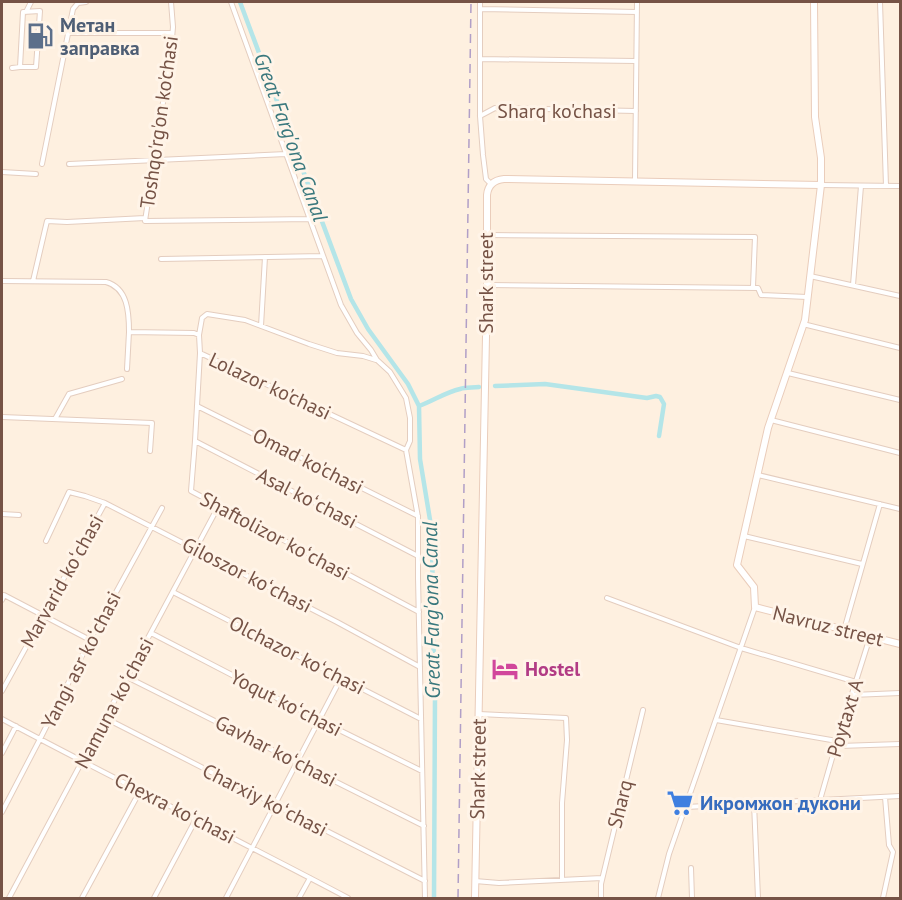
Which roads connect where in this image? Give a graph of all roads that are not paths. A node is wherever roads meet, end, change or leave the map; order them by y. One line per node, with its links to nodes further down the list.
1 (30, 2): 10 (street)
2 (86, 2): 12 (street)
3 (171, 2): 13 (street, Toshqo'rg'on ko'chasi)
4 (231, 2): 20 (street)
5 (480, 2): 9 (street)
6 (637, 2): 11 (street, Sharq ko'chasi)
7 (814, 2): 28 (main road)
8 (880, 2): 30 (street)
9 (480, 9): 11 (street); 14 (street)
10 (26, 12): 17 (street); 17 (street)
11 (637, 12): 15 (street, Sharq ko'chasi)
12 (69, 33): 13 (street); 22 (street)
13 (172, 33): 21 (street, Toshqo'rg'on ko'chasi)
14 (480, 59): 15 (street); 19 (street)
15 (636, 61): 18 (street, Sharq ko'chasi)
16 (12, 68): 17 (street)
17 (20, 68)
18 (636, 111): 19 (street, Sharq ko'chasi); 26 (street, Sharq ko'chasi)
19 (480, 116): 27 (street)
20 (286, 154): 21 (street); 33 (street)
21 (154, 160): 23 (street); 32 (street, Toshqo'rg'on ko'chasi)
22 (42, 164)
23 (69, 164)
24 (2, 172): 25 (street)
25 (36, 174)
26 (635, 182): 27 (main road); 28 (main road)
27 (491, 184): 34 (main road, Shark street)
28 (821, 185): 29 (street); 38 (main road)
29 (861, 186): 30 (street); 42 (street)
30 (886, 186): 31 (street)
31 (900, 186)
32 (145, 218): 33 (street, Toshqo'rg'on ko'chasi); 40 (street)
33 (310, 219): 35 (street)
34 (486, 234): 41 (main road, Shark street); 43 (street)
35 (323, 256): 36 (street); 52 (street)
36 (265, 257): 37 (street); 47 (street)
37 (161, 259)
38 (810, 276): 42 (street); 45 (main road)
39 (2, 281): 40 (street)
40 (33, 281): 48 (street)
41 (487, 285): 43 (street); 100 (main road, Shark street)
42 (853, 285): 44 (street)
43 (753, 288): 45 (street)
44 (900, 296)
45 (807, 297): 46 (main road)
46 (803, 324): 50 (street); 54 (main road)
47 (261, 326): 49 (street); 52 (street)
48 (129, 332): 49 (street, Lolazor ko'chasi); 53 (street)
49 (199, 335): 51 (street, Lolazor ko'chasi)
50 (900, 348)
51 (200, 352): 57 (street, Shaftolizor koʻchasi); 62 (street, Lolazor ko'chasi)
52 (377, 360): 62 (street)
53 (127, 369)
54 (787, 373): 56 (street); 60 (main road)
55 (122, 379): 59 (street)
56 (900, 400)
57 (197, 406): 61 (street, Shaftolizor koʻchasi); 73 (street, Omad ko'chasi)
58 (2, 417): 59 (street)
59 (55, 420): 63 (street)
60 (771, 420): 64 (street); 65 (main road)
61 (195, 441): 68 (street, Shaftolizor koʻchasi); 78 (street, Asal koʻchasi)
62 (406, 450): 73 (street)
63 (150, 451)
64 (900, 453)
65 (758, 475): 67 (street); 75 (main road)
66 (105, 503): 74 (street, Giloszor koʻchasi); 76 (street, Giloszor koʻchasi); 85 (street, Marvarid koʻchasi)
67 (880, 504): 70 (street); 79 (street)
68 (218, 507): 77 (street, Namuna koʻchasi); 84 (street, Shaftolizor koʻchasi)
69 (162, 508): 74 (street, Yangi asr koʻchasi)
70 (900, 508)
71 (2, 514): 72 (street)
72 (19, 515)
73 (418, 517): 78 (street)
74 (152, 527): 77 (street, Giloszor koʻchasi); 89 (street, Yangi asr koʻchasi)
75 (744, 536): 79 (street); 83 (main road)
76 (46, 541)
77 (195, 548): 80 (street, Namuna koʻchasi); 92 (street, Giloszor koʻchasi)
78 (418, 556): 84 (street)
79 (862, 564): 86 (street)
80 (173, 592): 87 (street, Namuna koʻchasi); 94 (street, Olchazor koʻchasi)
81 (607, 598): 91 (street)
82 (2, 600): 85 (street)
83 (755, 607): 86 (main road, Navruz street); 91 (street)
84 (419, 612): 92 (street)
85 (42, 616): 89 (street); 96 (street, Marvarid koʻchasi)
86 (844, 630): 88 (main road, Navruz street)
87 (151, 633): 93 (street, Namuna koʻchasi); 104 (street, Yoqut koʻchasi)
88 (870, 636): 90 (main road, Navruz street); 95 (street, Poytaxt A)
89 (90, 640): 107 (street, Yangi asr koʻchasi)
90 (900, 644)
91 (741, 648): 95 (street); 105 (street)
92 (420, 667): 103 (street)
93 (127, 677): 101 (street, Namuna koʻchasi); 112 (street, Gavhar koʻchasi)
94 (341, 678): 103 (street, Olchazor koʻchasi); 104 (street)
95 (856, 682): 98 (street, Poytaxt A)
96 (2, 691)
97 (900, 693): 98 (street)
98 (852, 695): 108 (street, Poytaxt A)
99 (643, 710): 127 (street, Sharq)
100 (479, 714): 128 (street); 130 (main road, Shark street)
101 (105, 718): 111 (street, Namuna koʻchasi); 119 (street, Charxiy koʻchasi)
102 (2, 719): 106 (street, Chexra koʻchasi)
103 (421, 719): 113 (street)
104 (319, 720): 112 (street); 113 (street, Yoqut koʻchasi)
105 (716, 720): 108 (street); 120 (street)
106 (16, 726): 107 (street, Chexra koʻchasi); 110 (street)
107 (40, 739): 111 (street, Chexra koʻchasi); 121 (street, Yangi asr koʻchasi)
108 (837, 741): 109 (street); 117 (street, Poytaxt A)
109 (900, 744)
110 (2, 753)
111 (82, 762): 114 (street, Chexra koʻchasi); 131 (street, Namuna koʻchasi)
112 (297, 762): 119 (street); 123 (street, Gavhar koʻchasi)
113 (422, 771): 123 (street)
114 (140, 791): 122 (street, Chexra koʻchasi); 132 (street)
115 (900, 796): 116 (street)
116 (885, 797): 117 (street); 143 (street)
117 (820, 800): 118 (street)
118 (754, 803): 120 (street); 142 (street)
119 (274, 806): 124 (street); 129 (street, Charxiy koʻchasi)
120 (686, 807): 140 (street)
121 (2, 812)
122 (196, 819): 124 (street, Chexra koʻchasi); 133 (street)
123 (423, 826): 129 (street)
124 (252, 848): 126 (street, Chexra koʻchasi); 134 (street)
125 (691, 868): 141 (street)
126 (310, 878): 135 (street); 136 (street, Chexra koʻchasi)
127 (602, 878): 128 (street); 139 (street, Sharq)
128 (562, 880): 130 (street)
129 (425, 881): 137 (street)
130 (475, 881): 138 (main road, Shark street)
131 (9, 898)
132 (82, 898)
133 (154, 898)
134 (226, 898)
135 (299, 898)
136 (348, 898)
137 (424, 898)
138 (475, 898)
139 (601, 898)
140 (658, 898)
141 (692, 898)
142 (758, 898)
143 (883, 898)

